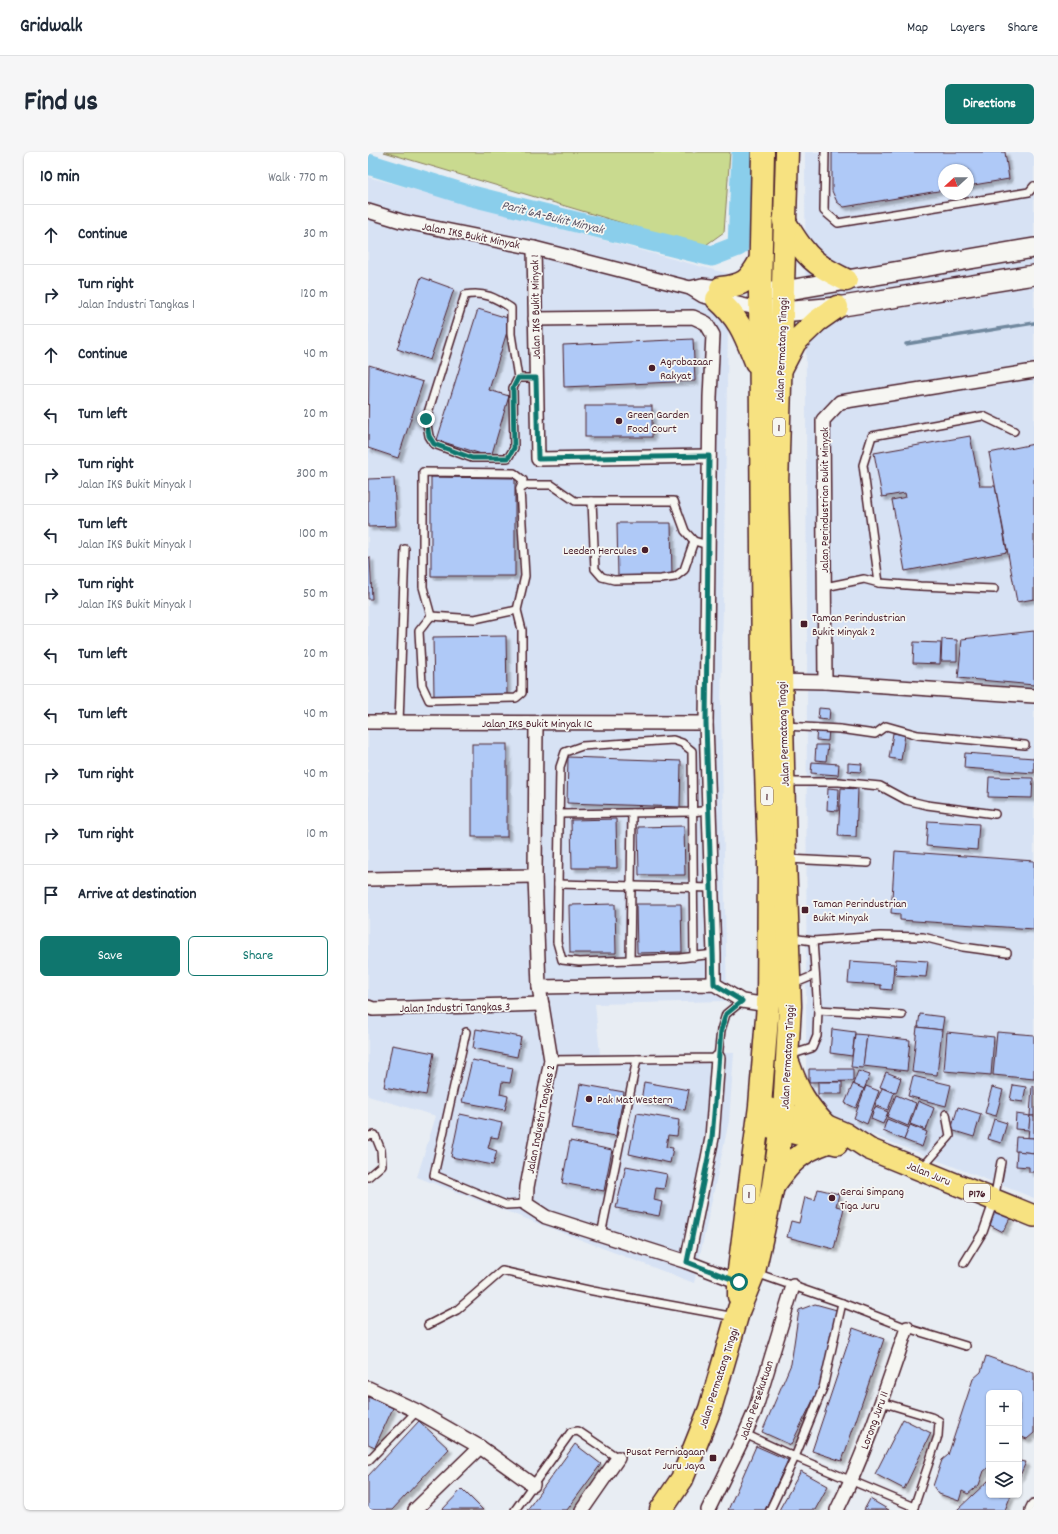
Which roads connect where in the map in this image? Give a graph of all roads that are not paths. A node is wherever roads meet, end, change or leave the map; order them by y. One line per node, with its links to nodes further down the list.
1 (763, 152): 9 (highway, Jalan Permatang Tinggi / 1)
2 (787, 152): 6 (highway, Jalan Permatang Tinggi / 1)
3 (825, 152): 4 (lane)
4 (1034, 186)
5 (368, 211): 7 (street, Jalan IKS Bukit Minyak)
6 (784, 221): 11 (highway); 14 (highway, Jalan Permatang Tinggi / 1)
7 (534, 248): 12 (street, Jalan IKS Bukit Minyak); 16 (street, Jalan IKS Bukit Minyak 1)
8 (1034, 248): 11 (main road)
9 (760, 261): 12 (highway); 13 (highway, Jalan Permatang Tinggi / 1)
10 (1034, 275): 15 (main road)
11 (846, 280): 14 (main road)
12 (719, 293): 13 (street, Jalan IKS Bukit Minyak); 13 (street, Jalan IKS Bukit Minyak); 17 (highway)
13 (760, 300): 14 (main road); 17 (highway, Jalan Permatang Tinggi / 1)
14 (782, 302): 15 (main road); 17 (highway, Jalan Permatang Tinggi / 1)
15 (837, 307): 17 (highway)
16 (535, 319): 20 (street, Jalan IKS Bukit Minyak 1); 22 (street)
17 (771, 371): 33 (highway, Jalan Permatang Tinggi / 1)
18 (1034, 371): 29 (street, Jalan Perindustrian Bukit Minyak)
19 (518, 378): 19 (lane); 20 (lane)
20 (536, 378): 22 (street, Jalan IKS Bukit Minyak 1)
21 (1014, 431): 28 (lane)
22 (709, 456): 26 (street)
23 (520, 489): 24 (lane); 31 (lane); 32 (lane)
24 (592, 501): 25 (lane); 25 (lane)
25 (694, 541): 26 (lane)
26 (708, 546): 39 (street)
27 (405, 549): 37 (lane)
28 (879, 582): 29 (lane); 30 (lane)
29 (825, 586): 34 (street, Jalan Perindustrian Bukit Minyak)
30 (994, 589)
31 (517, 610): 32 (lane); 32 (lane)
32 (431, 616)
33 (772, 682): 34 (street); 40 (highway, Jalan Permatang Tinggi / 1)
34 (826, 682): 35 (street)
35 (1034, 696)
36 (368, 722): 37 (street, Jalan IKS Bukit Minyak 1C)
37 (399, 723): 38 (street, Jalan IKS Bukit Minyak 1C)
38 (536, 723): 39 (street, Jalan IKS Bukit Minyak 1C); 50 (street, Jalan Industri Tangkas 2)
39 (706, 723): 43 (street)
40 (774, 726): 41 (lane); 42 (highway, Jalan Permatang Tinggi / 1)
41 (1025, 745)
42 (775, 781): 47 (lane); 48 (highway, Jalan Permatang Tinggi / 1)
43 (709, 810): 44 (lane); 55 (street)
44 (692, 812): 45 (lane); 46 (lane); 54 (lane)
45 (632, 813): 46 (lane); 53 (lane)
46 (559, 814): 52 (lane)
47 (995, 814)
48 (777, 859): 49 (lane); 56 (highway, Jalan Permatang Tinggi / 1); 68 (highway, Jalan Permatang Tinggi / 1)
49 (868, 863)
50 (535, 876): 51 (street); 65 (street, Jalan Industri Tangkas 2)
51 (368, 879)
52 (558, 884): 53 (lane); 61 (lane)
53 (631, 886): 54 (lane); 61 (lane)
54 (693, 888): 55 (lane); 60 (lane)
55 (712, 888): 59 (street)
56 (789, 938): 57 (lane); 64 (highway, Jalan Permatang Tinggi / 1)
57 (813, 941): 58 (lane); 62 (lane)
58 (1007, 953)
59 (714, 954): 60 (lane); 63 (street)
60 (694, 957): 61 (lane)
61 (630, 960)
62 (815, 975): 64 (lane); 70 (lane)
63 (714, 984): 65 (street); 66 (street)
64 (789, 986): 73 (highway, Jalan Permatang Tinggi / 1)
65 (540, 987): 67 (street, Jalan Industri Tangkas 2)
66 (742, 1001): 68 (street); 74 (lane)
67 (542, 1004): 69 (street, Jalan Industri Tangkas 3); 76 (street, Jalan Industri Tangkas 2)
68 (768, 1005): 78 (highway, Jalan Permatang Tinggi / 1)
69 (368, 1007)
70 (818, 1010): 71 (lane); 73 (lane)
71 (902, 1015)
72 (466, 1032): 87 (lane)
73 (786, 1056): 79 (highway, Jalan Permatang Tinggi / 1); 80 (highway)
74 (718, 1058): 75 (lane); 90 (street)
75 (637, 1059): 76 (lane); 89 (lane)
76 (551, 1060): 87 (street, Jalan Industri Tangkas 2)
77 (946, 1114): 83 (lane)
78 (759, 1115): 79 (main road, Jalan Juru / P176); 92 (highway, Jalan Permatang Tinggi / 1)
79 (783, 1121): 80 (main road, Jalan Juru / P176); 85 (highway, Jalan Permatang Tinggi / 1)
80 (826, 1134): 83 (main road, Jalan Juru / P176); 85 (highway)
81 (368, 1136): 84 (lane)
82 (1001, 1162): 86 (lane)
83 (921, 1170): 86 (main road, Jalan Juru / P176)
84 (368, 1177)
85 (773, 1186): 92 (highway, Jalan Permatang Tinggi / 1)
86 (994, 1200): 88 (main road, Jalan Juru / P176); 91 (lane)
87 (526, 1204): 89 (street)
88 (1034, 1216)
89 (601, 1235): 90 (street)
90 (687, 1262): 92 (street)
91 (964, 1263)
92 (747, 1277): 93 (lane); 95 (highway, Jalan Permatang Tinggi / 1)
93 (793, 1286): 94 (lane); 102 (street, Jalan Persekutuan)
94 (842, 1303): 97 (lane); 104 (lane)
95 (738, 1313): 96 (lane); 114 (highway, Jalan Permatang Tinggi / 1)
96 (428, 1325)
97 (907, 1328): 98 (lane); 100 (street, Lorong Juru 11)
98 (966, 1346)
99 (368, 1388): 101 (street)
100 (881, 1402): 107 (street, Lorong Juru 11); 110 (lane)
101 (417, 1411): 103 (street); 106 (lane)
102 (745, 1434): 104 (lane); 115 (street, Jalan Persekutuan)
103 (480, 1447): 108 (street); 111 (street)
104 (795, 1457): 107 (lane); 116 (lane)
105 (618, 1458): 108 (lane); 113 (street)
106 (368, 1461)
107 (852, 1481): 110 (lane); 117 (street, Lorong Juru 11)
108 (533, 1485): 112 (lane)
109 (1034, 1506): 118 (street)
110 (913, 1508)
111 (415, 1510)
112 (515, 1510)
113 (582, 1510)
114 (661, 1510)
115 (708, 1510)
116 (770, 1510)
117 (837, 1510)
118 (1032, 1510)

